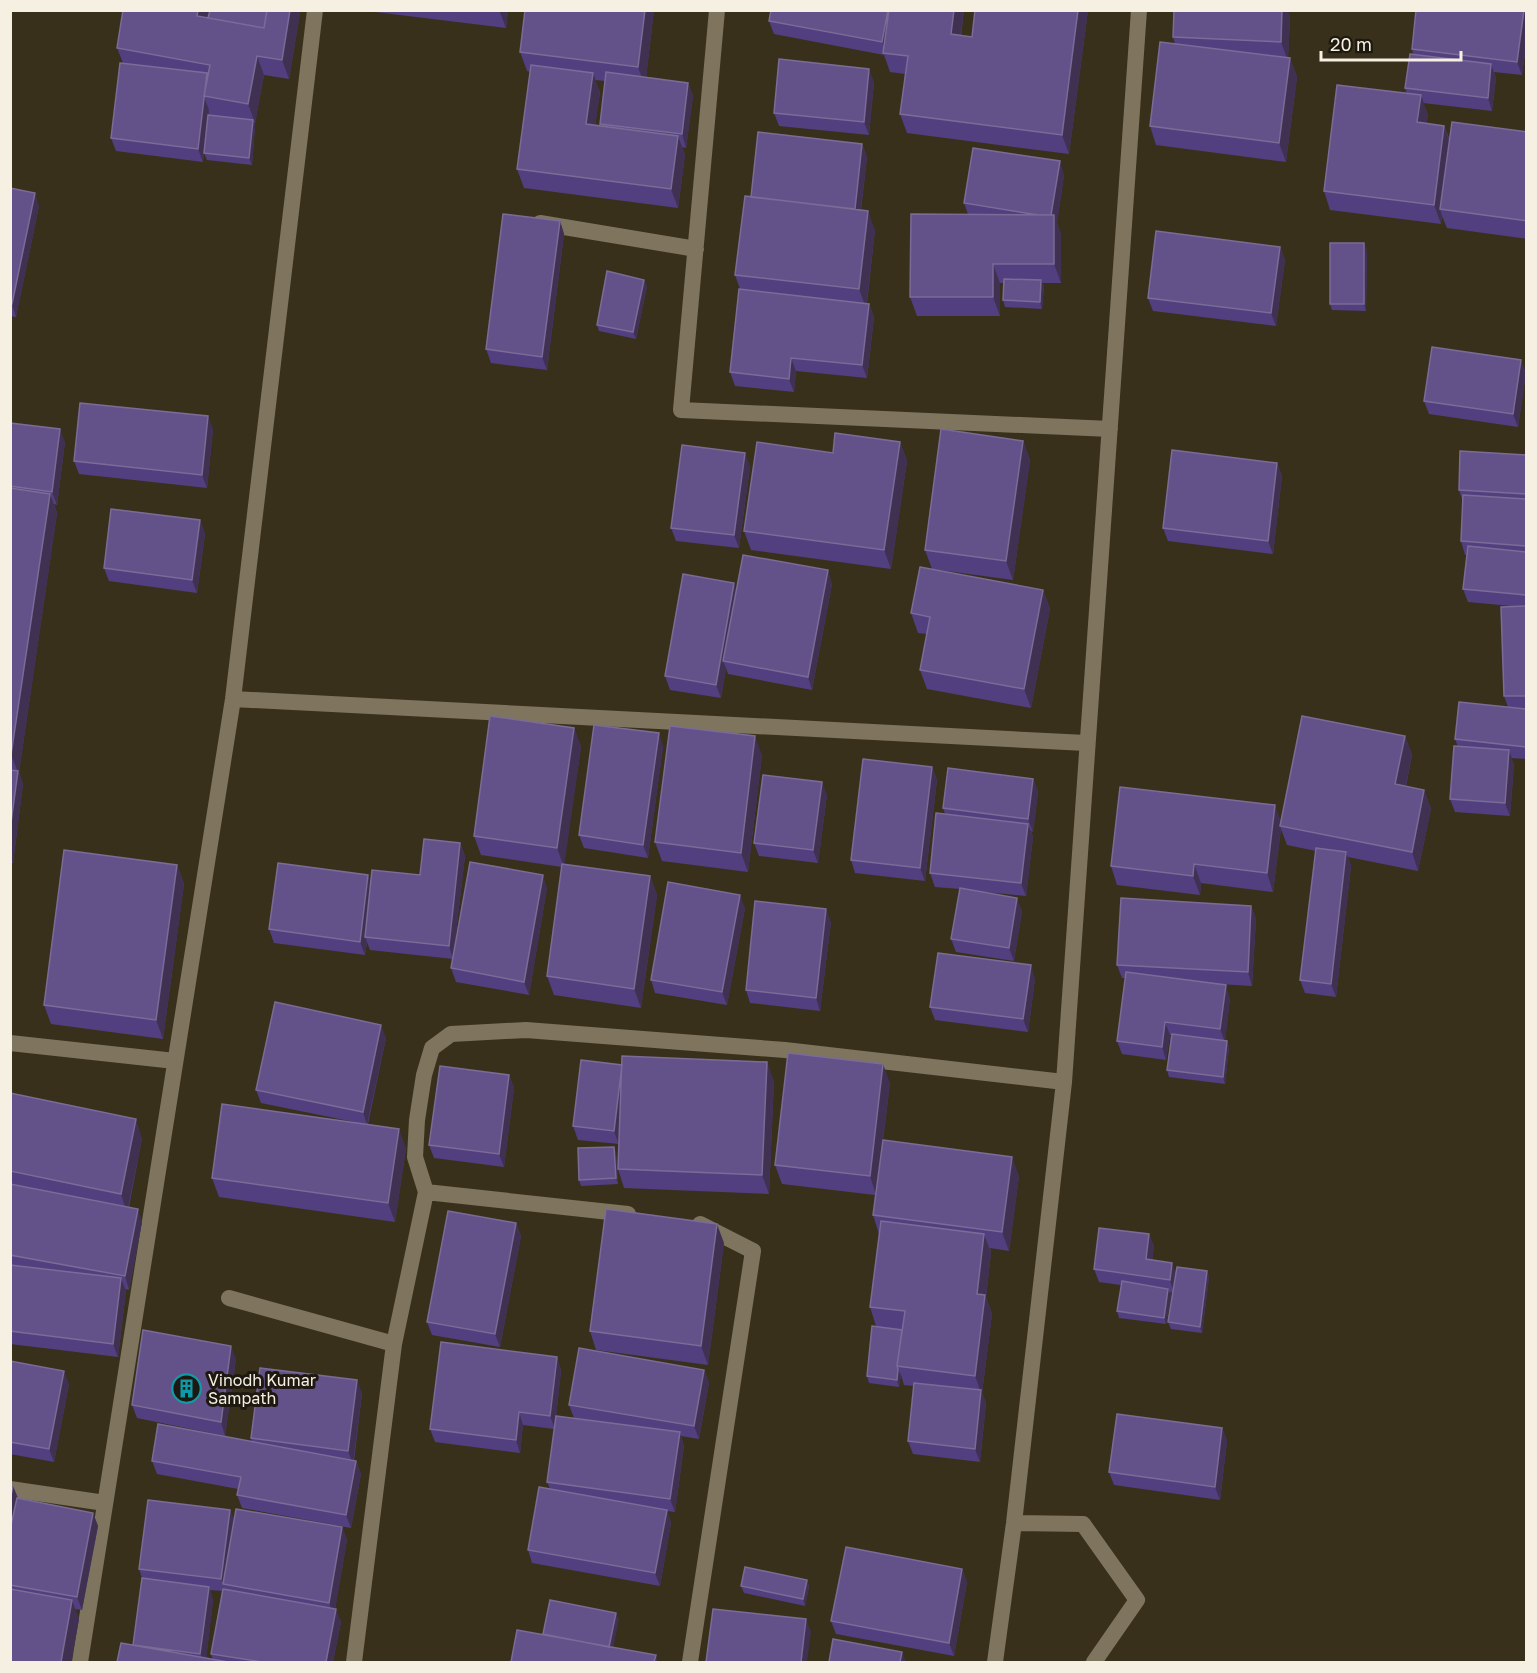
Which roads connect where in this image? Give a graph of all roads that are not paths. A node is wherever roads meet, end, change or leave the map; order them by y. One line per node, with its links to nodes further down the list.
1 (315, 10): 7 (street)
2 (717, 10): 5 (street)
3 (1139, 10): 6 (street)
4 (528, 221): 5 (street)
5 (696, 249): 6 (street)
6 (1110, 429): 8 (street)
7 (233, 699): 8 (street); 10 (street)
8 (1086, 743): 11 (street)
9 (10, 1043): 10 (street)
10 (175, 1061): 18 (street)
11 (1064, 1082): 12 (street); 19 (street)
12 (426, 1191): 13 (street); 16 (street)
13 (649, 1216)
14 (684, 1220): 22 (street)
15 (229, 1298): 16 (street)
16 (394, 1344): 21 (street)
17 (10, 1489): 18 (street)
18 (105, 1503): 20 (street)
19 (1014, 1523): 23 (street); 24 (street)
20 (80, 1662)
21 (354, 1662)
22 (690, 1662)
23 (996, 1662)
24 (1094, 1662)

